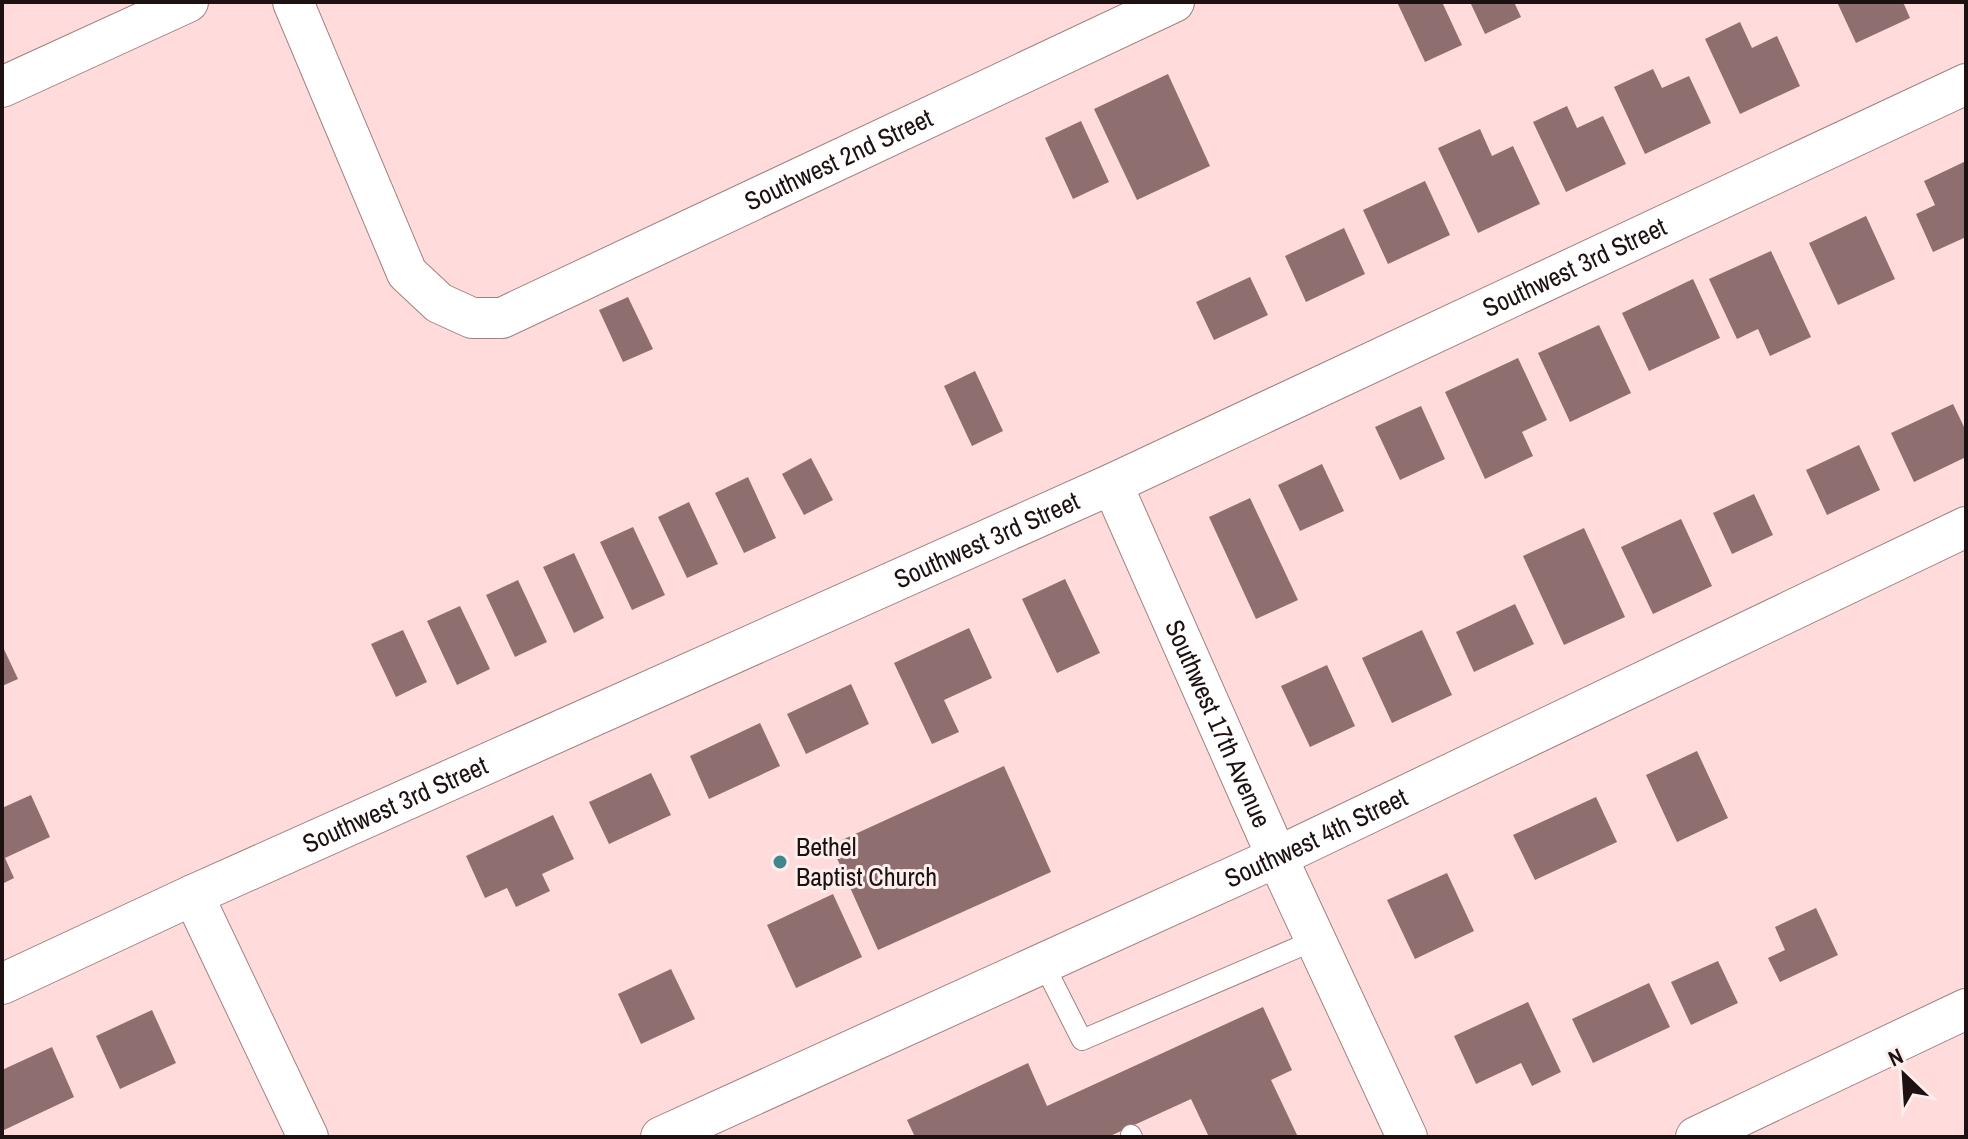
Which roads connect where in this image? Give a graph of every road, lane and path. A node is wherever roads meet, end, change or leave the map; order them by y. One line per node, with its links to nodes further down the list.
1 (188, 2): 5 (street)
2 (293, 2): 3 (street, Southwest 2nd Street)
3 (1174, 2)
4 (1966, 84): 6 (street, Southwest 3rd Street)
5 (2, 87)
6 (1112, 484): 8 (street, Southwest 17th Avenue); 9 (street, Southwest 3rd Street)
7 (1966, 527): 8 (street, Southwest 4th Street)
8 (1277, 857): 10 (street, Southwest 17th Avenue); 11 (street, Southwest 4th Street)
9 (193, 895): 12 (street, Southwest 3rd Street); 14 (street)
10 (1315, 940): 11 (lane); 16 (street, Southwest 17th Avenue)
11 (1043, 963): 15 (street, Southwest 4th Street)
12 (2, 984)
13 (1966, 1009): 17 (street)
14 (308, 1137)
15 (661, 1137)
16 (1407, 1137)
17 (1696, 1137)

